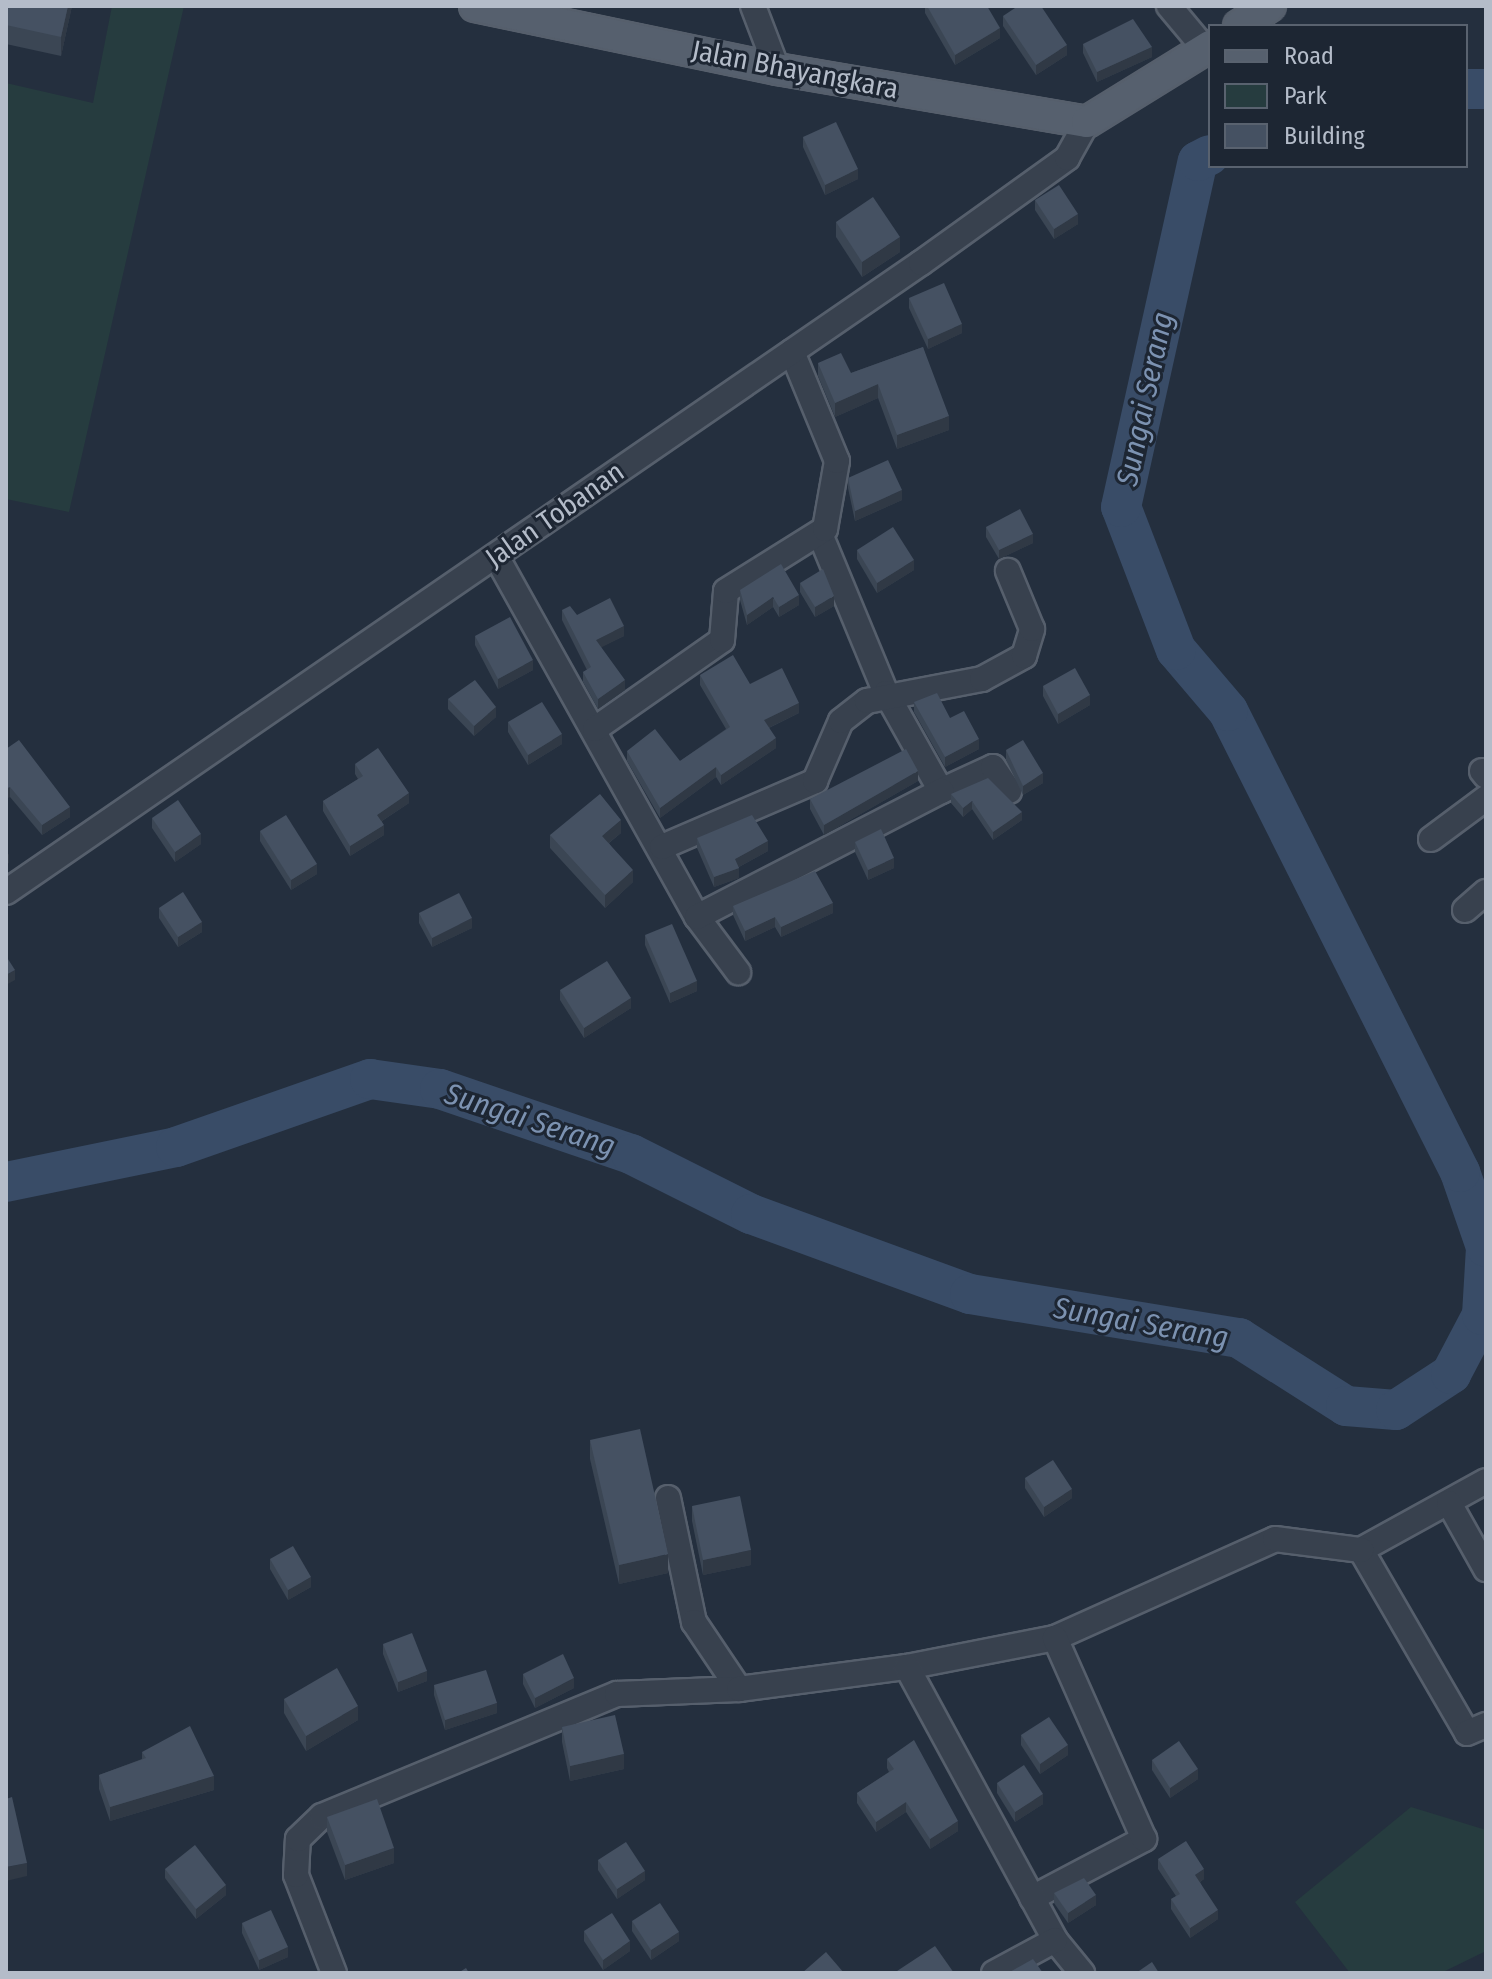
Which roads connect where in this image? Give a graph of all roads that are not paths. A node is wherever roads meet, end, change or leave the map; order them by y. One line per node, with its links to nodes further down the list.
1 (475, 6): 5 (main road, Jalan Bhayangkara)
2 (753, 6): 8 (street)
3 (1169, 6): 7 (street)
4 (1270, 6): 6 (main road)
5 (541, 13): 8 (main road, Jalan Bhayangkara)
6 (1242, 24)
7 (1208, 48): 9 (main road)
8 (777, 69): 9 (main road, Jalan Bhayangkara)
9 (1100, 116): 10 (street, Jalan Tobanan)
10 (792, 352): 11 (street); 12 (street, Jalan Tobanan)
11 (820, 534): 14 (street); 15 (street)
12 (496, 556): 15 (street); 21 (street, Jalan Tobanan)
13 (1008, 571): 14 (street)
14 (886, 693): 16 (street); 20 (street)
15 (595, 729): 20 (street)
16 (941, 791): 17 (street); 24 (street)
17 (1009, 791)
18 (1486, 798): 19 (street)
19 (1431, 839)
20 (662, 847): 24 (street)
21 (6, 892)
22 (1486, 892): 23 (street)
23 (1465, 910)
24 (697, 917): 25 (street)
25 (738, 972)
26 (1486, 1481): 28 (street)
27 (668, 1498): 33 (street)
28 (1449, 1503): 29 (street); 30 (street)
29 (1361, 1550): 31 (street); 34 (street)
30 (1486, 1569)
31 (1055, 1638): 32 (street); 35 (street)
32 (907, 1667): 33 (street); 35 (street)
33 (739, 1689): 37 (street)
34 (1486, 1725)
35 (1032, 1898): 36 (street)
36 (1055, 1940): 38 (street); 39 (street)
37 (334, 1973)
38 (994, 1973)
39 (1082, 1973)

